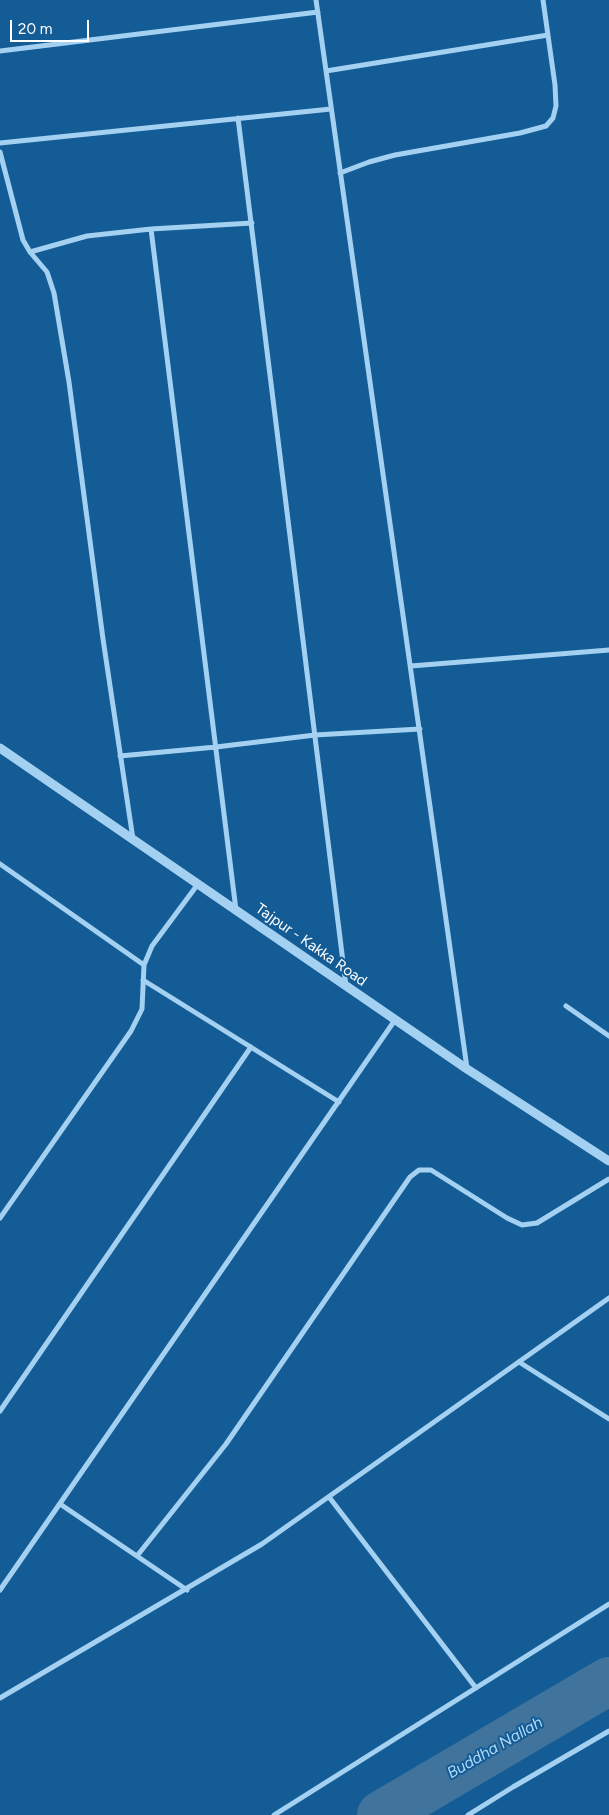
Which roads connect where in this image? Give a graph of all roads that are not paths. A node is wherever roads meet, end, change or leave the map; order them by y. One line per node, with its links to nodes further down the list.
1 (316, 0): 3 (street)
2 (543, 0): 4 (street)
3 (318, 12): 5 (street); 6 (street)
4 (548, 35): 6 (street); 11 (street)
5 (0, 51)
6 (326, 71): 7 (street)
7 (331, 109): 8 (street); 11 (street)
8 (238, 118): 9 (street); 12 (street)
9 (0, 143)
10 (0, 152): 14 (street)
11 (340, 173): 16 (street)
12 (252, 223): 13 (street); 18 (street)
13 (152, 229): 14 (street); 19 (street)
14 (30, 252): 21 (street)
15 (609, 650): 16 (street)
16 (411, 666): 17 (street)
17 (420, 729): 18 (street); 33 (street)
18 (315, 735): 19 (street); 28 (street)
19 (216, 747): 21 (street); 25 (street)
20 (0, 748): 22 (street, Tajpur - Kakka Road)
21 (120, 756): 22 (street)
22 (133, 839): 24 (street, Tajpur - Kakka Road)
23 (0, 864): 26 (street)
24 (198, 884): 25 (street, Tajpur - Kakka Road); 26 (street)
25 (236, 910): 28 (street, Tajpur - Kakka Road)
26 (144, 965): 27 (street)
27 (143, 980): 32 (street); 37 (street)
28 (346, 986): 30 (street, Tajpur - Kakka Road)
29 (566, 1006): 31 (street)
30 (395, 1020): 33 (street, Tajpur - Kakka Road); 34 (street)
31 (609, 1036)
32 (251, 1047): 34 (street); 40 (street)
33 (468, 1069): 35 (street, Tajpur - Kakka Road)
34 (339, 1102): 43 (street)
35 (609, 1161)
36 (609, 1179): 44 (street)
37 (0, 1218)
38 (609, 1298): 39 (street)
39 (519, 1362): 41 (street); 42 (street)
40 (0, 1411)
41 (609, 1419)
42 (329, 1497): 46 (street); 48 (street)
43 (60, 1504): 44 (street); 45 (street)
44 (137, 1556): 46 (street)
45 (0, 1590)
46 (187, 1590): 49 (street)
47 (609, 1604): 48 (street)
48 (476, 1688): 51 (street)
49 (0, 1698)
50 (609, 1731): 52 (street)
51 (274, 1815)
52 (468, 1815)

